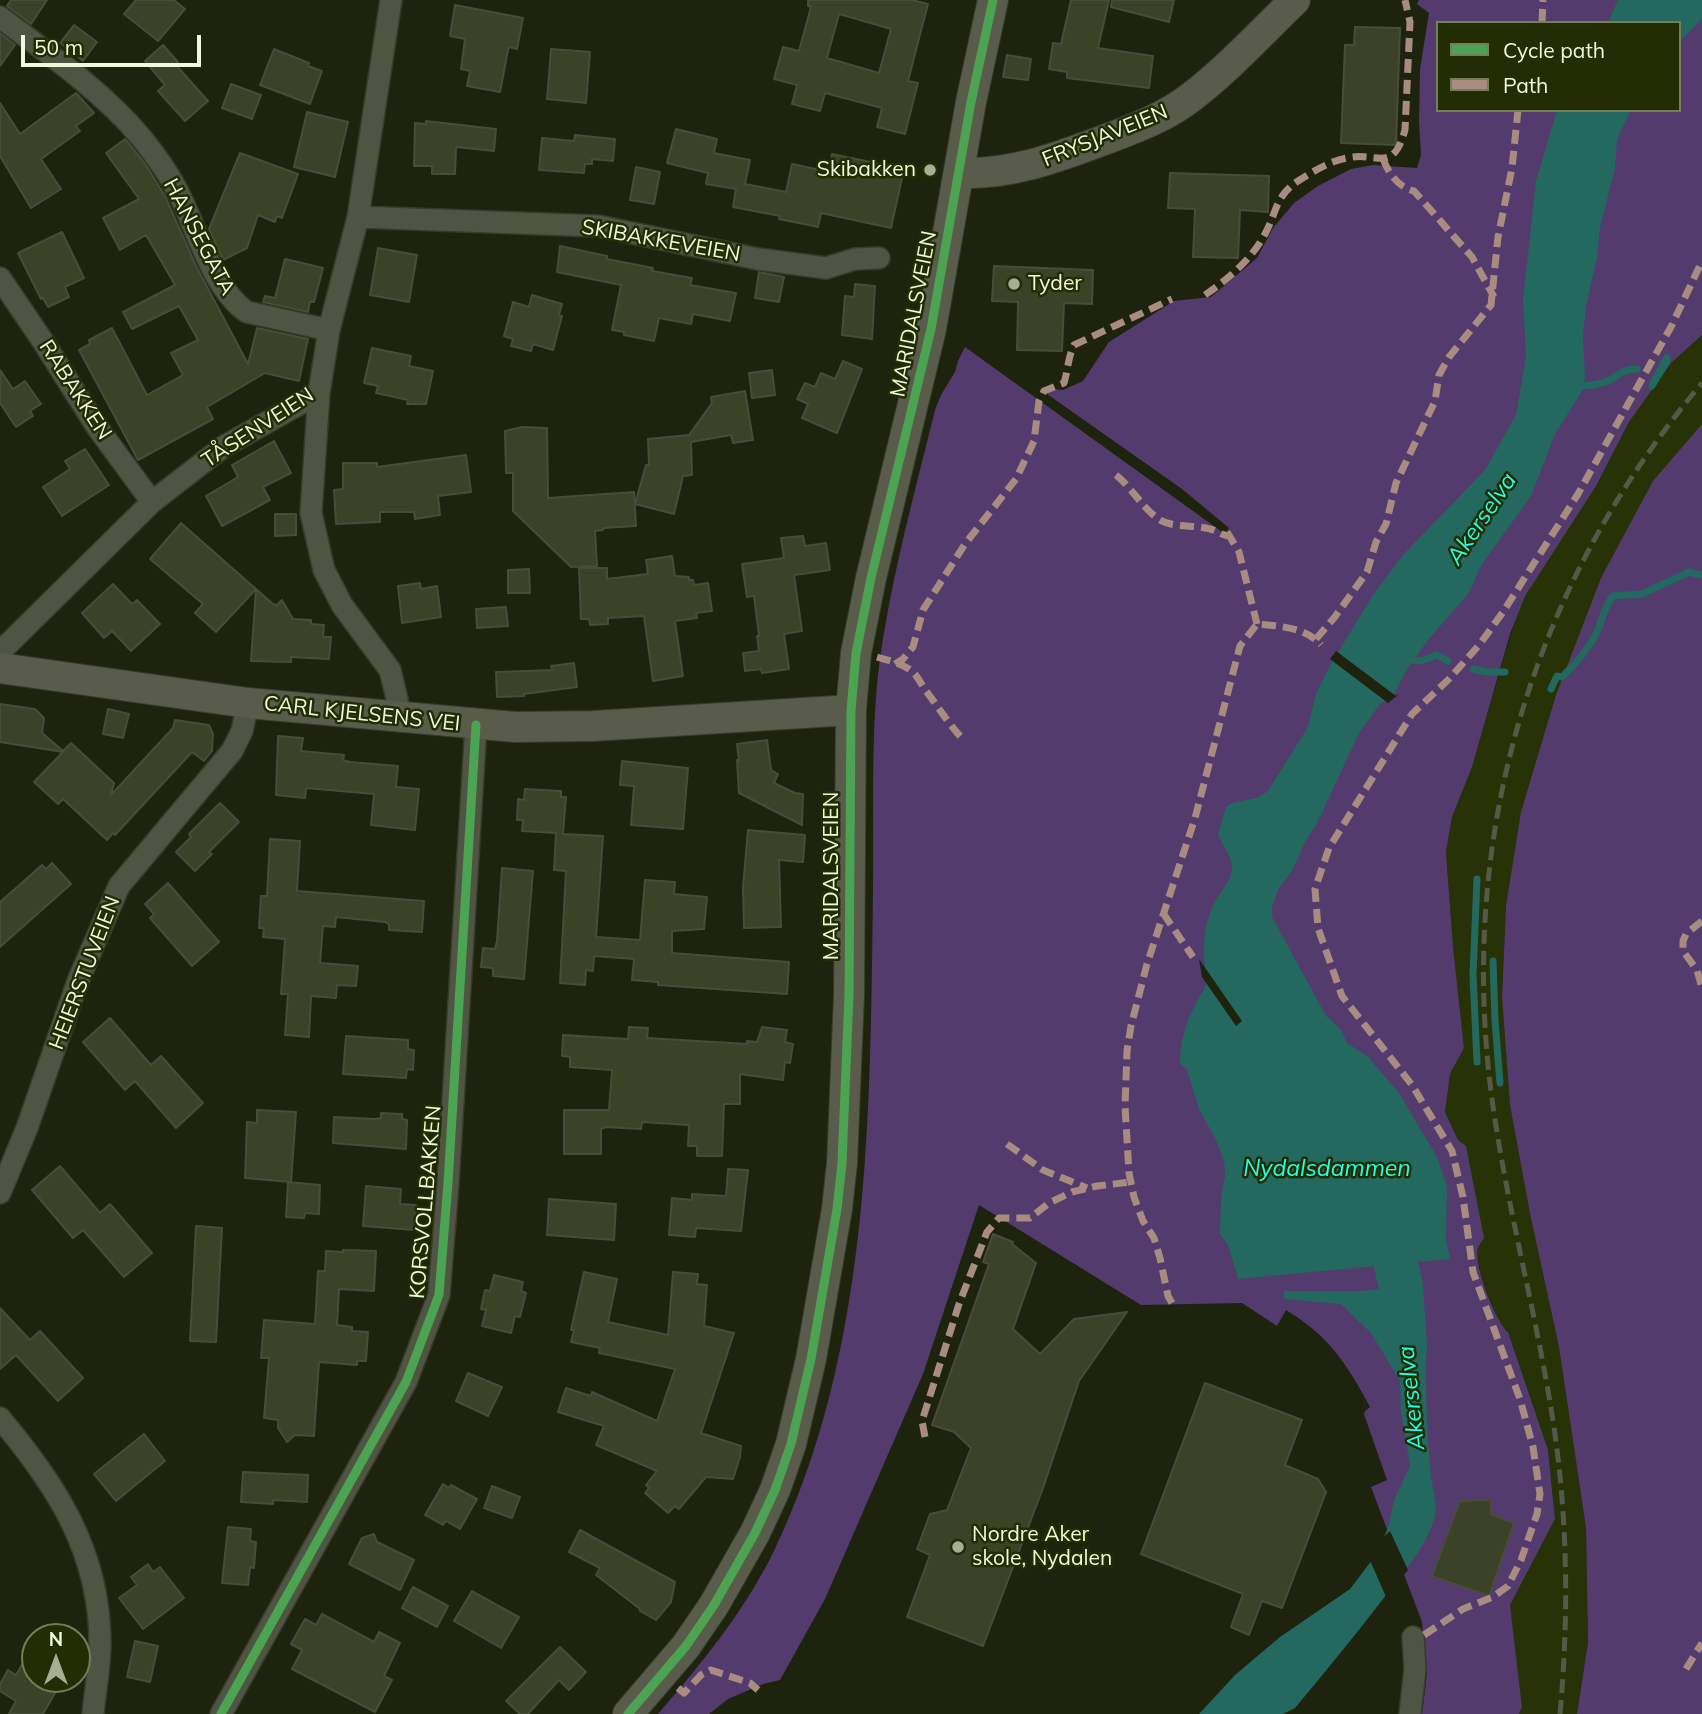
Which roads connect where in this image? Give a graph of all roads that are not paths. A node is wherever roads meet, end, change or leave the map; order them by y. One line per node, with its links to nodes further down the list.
1 (391, 0): 6 (street, TÅSENVEIEN)
2 (993, 0): 5 (main road, MARIDALSVEIEN)
3 (1295, 0): 5 (main road, FRYSJAVEIEN)
4 (0, 17): 9 (street, HANSEGATA)
5 (959, 173): 15 (main road, MARIDALSVEIEN)
6 (358, 217): 7 (street, SKIBAKKEVEIEN); 9 (street, TÅSENVEIEN)
7 (878, 258)
8 (0, 278): 11 (street, RABAKKEN)
9 (329, 330): 10 (street, TÅSENVEIEN)
10 (319, 393): 11 (street, TÅSENVEIEN); 16 (street)
11 (152, 502): 12 (street, TÅSENVEIEN)
12 (0, 652)
13 (0, 668): 14 (main road, CARL KJELSENS VEI)
14 (248, 703): 16 (main road, CARL KJELSENS VEI); 18 (street, HEIERSTUVEIEN)
15 (851, 710): 17 (main road, CARL KJELSENS VEI); 23 (main road, MARIDALSVEIEN)
16 (396, 718): 17 (main road, CARL KJELSENS VEI)
17 (476, 725): 22 (street, KORSVOLLBAKKEN)
18 (0, 1193)
19 (0, 1418): 21 (street)
20 (1413, 1637): 24 (street)
21 (93, 1714)
22 (220, 1714)
23 (628, 1714)
24 (1410, 1714)

